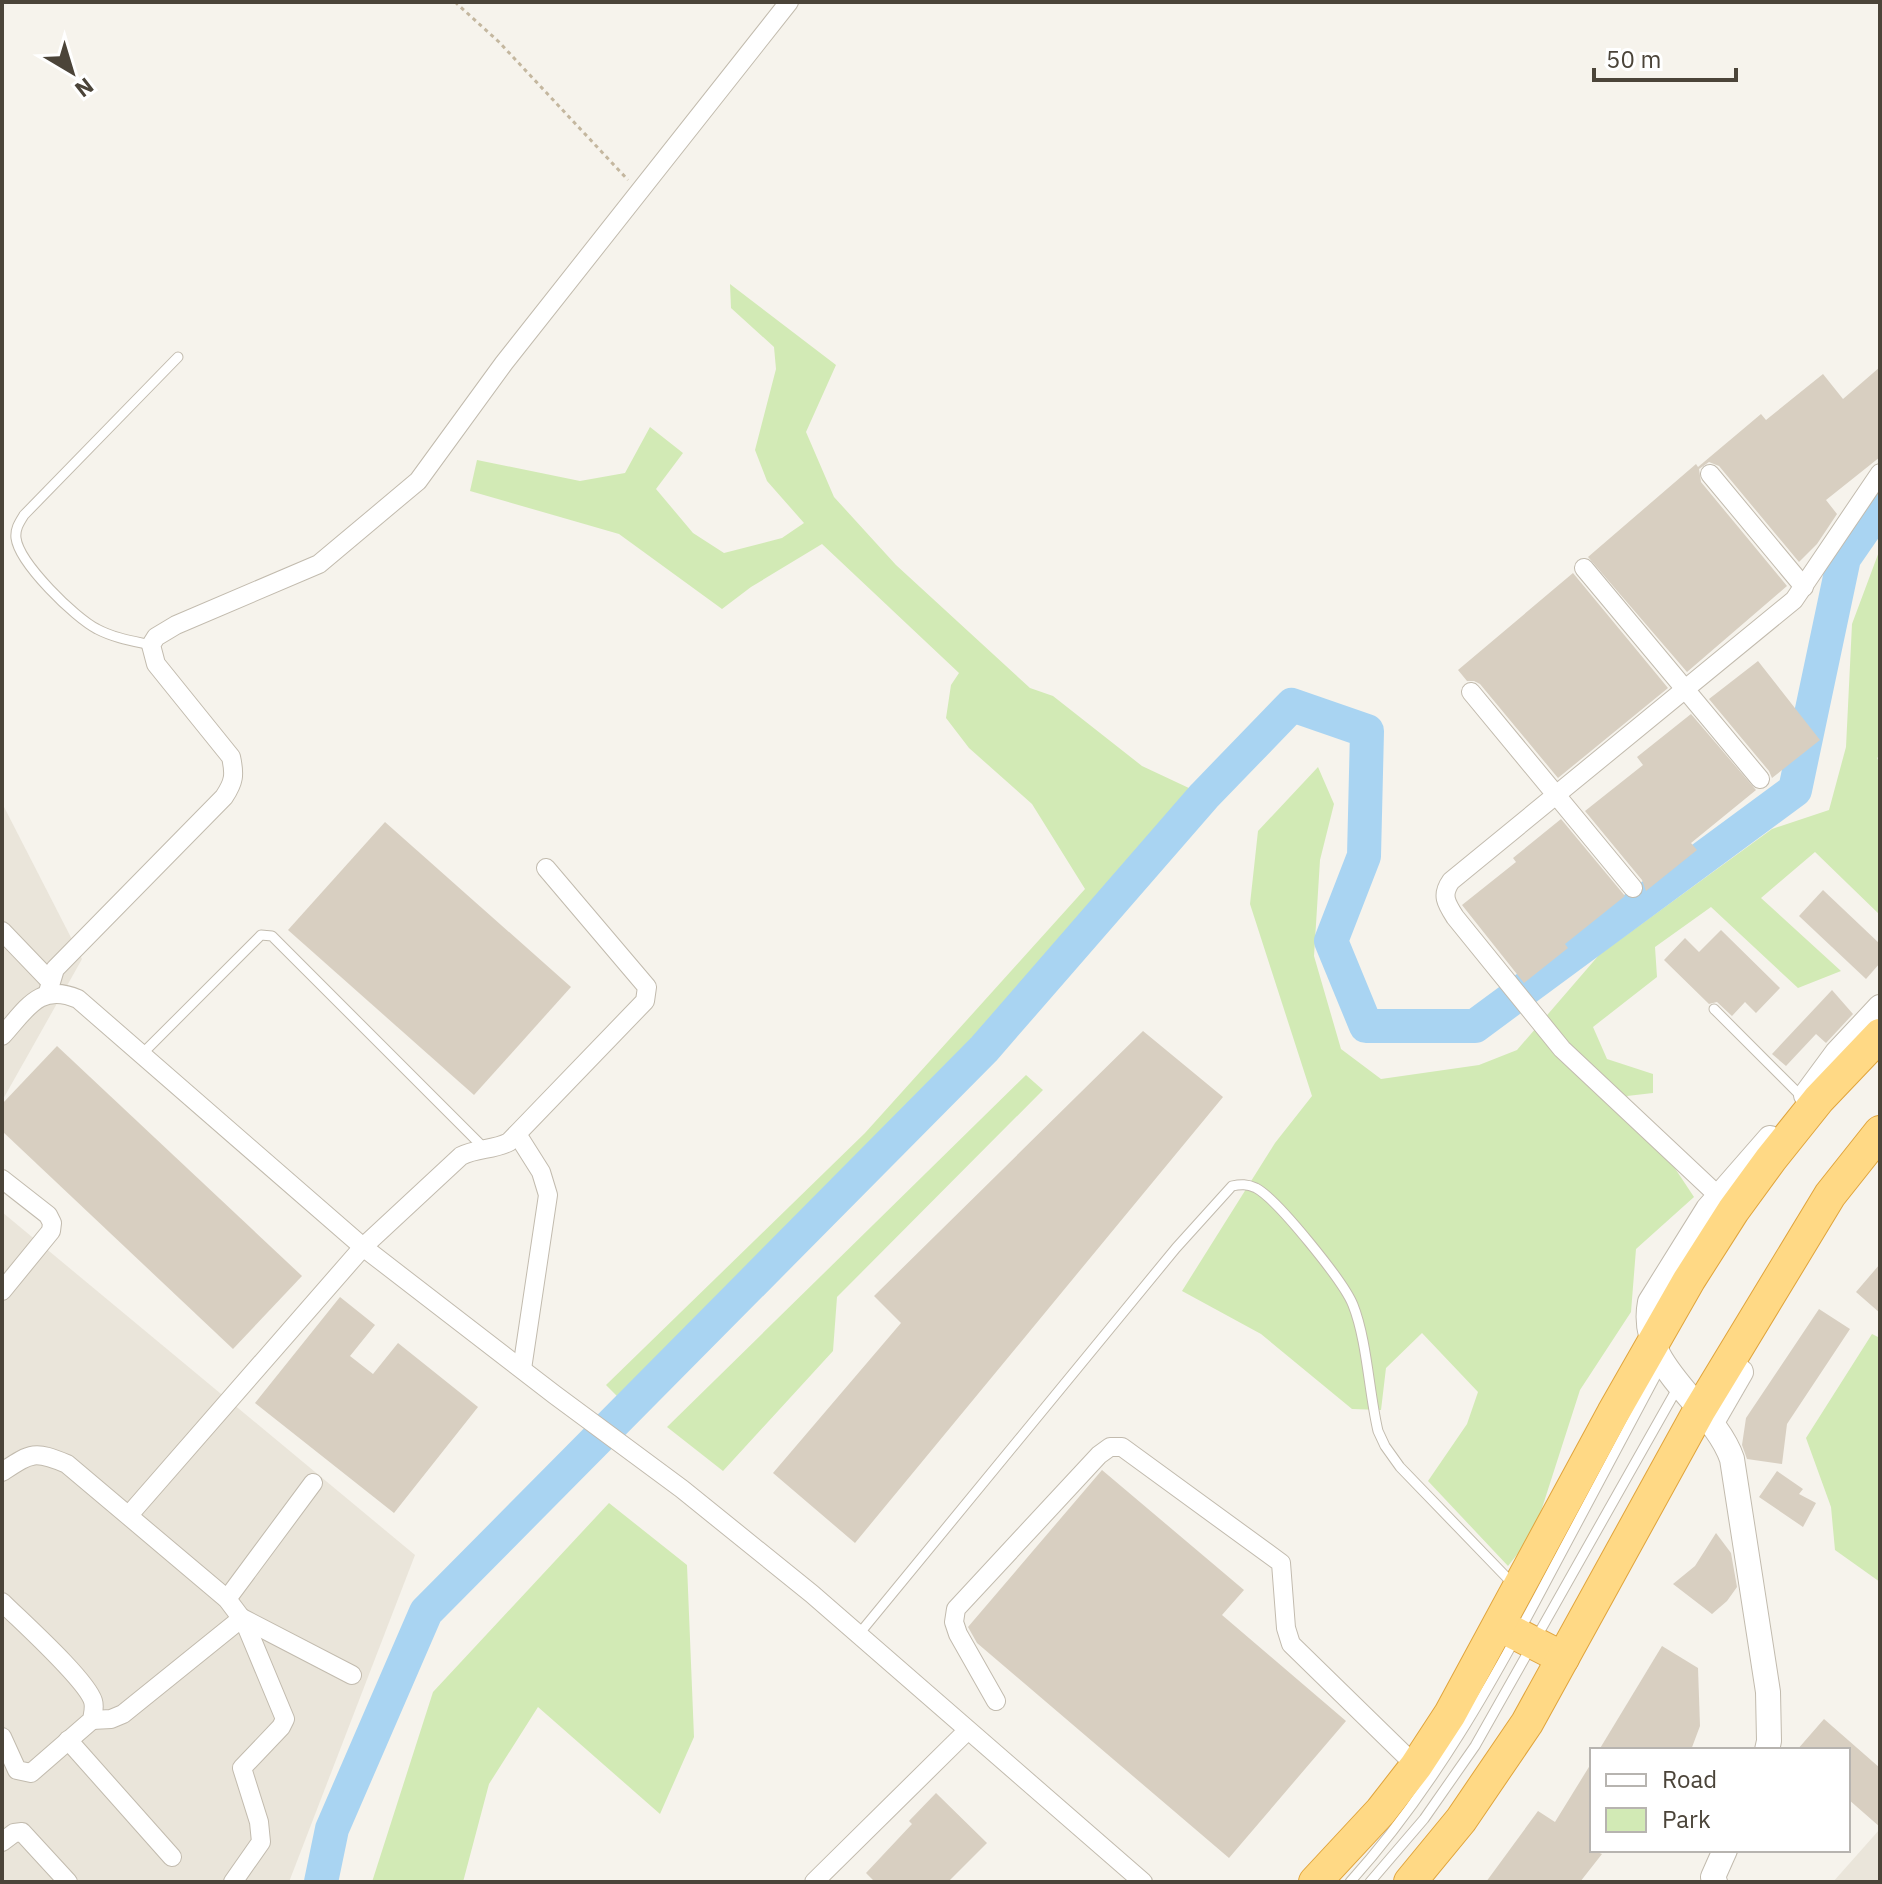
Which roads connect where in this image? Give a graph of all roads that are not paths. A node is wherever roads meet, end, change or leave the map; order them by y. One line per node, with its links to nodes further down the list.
1 (789, 2): 7 (street)
2 (178, 357): 7 (lane)
3 (1880, 473): 6 (street)
4 (1710, 474): 6 (street)
5 (1584, 568): 8 (street)
6 (1804, 587): 8 (street)
7 (151, 645): 15 (street)
8 (1686, 689): 10 (street); 11 (street)
9 (1471, 692): 11 (street)
10 (1760, 779)
11 (1557, 794): 13 (street); 27 (street)
12 (546, 868): 23 (street)
13 (1633, 888)
14 (2, 931): 15 (street)
15 (49, 987): 19 (street); 20 (street)
16 (1880, 1007): 21 (street)
17 (1714, 1009): 21 (lane)
18 (1880, 1035): 27 (highway)
19 (2, 1036)
20 (142, 1054): 24 (lane); 28 (street)
21 (1804, 1098): 27 (street)
22 (1880, 1132): 33 (highway)
23 (517, 1134): 24 (street); 31 (street)
24 (485, 1149): 28 (street)
25 (1880, 1155): 33 (street)
26 (2, 1179): 29 (street)
27 (1726, 1204): 30 (highway)
28 (363, 1247): 31 (street); 36 (street)
29 (2, 1291)
30 (1658, 1353): 32 (street); 37 (highway); 41 (lane)
31 (522, 1369): 42 (street)
32 (1679, 1384): 33 (street); 41 (lane)
33 (1705, 1417): 43 (highway); 50 (street)
34 (2, 1472): 36 (street)
35 (313, 1483): 38 (street)
36 (129, 1515): 38 (street)
37 (1518, 1590): 41 (highway); 42 (lane)
38 (227, 1599): 40 (street)
39 (2, 1602): 46 (street)
40 (242, 1618): 44 (street); 46 (street); 57 (street)
41 (1517, 1633): 43 (highway); 51 (highway); 61 (lane); 62 (lane)
42 (859, 1634): 47 (street)
43 (1563, 1658): 63 (highway)
44 (352, 1675)
45 (996, 1701): 51 (street)
46 (92, 1720): 49 (street)
47 (967, 1731): 58 (street); 59 (street)
48 (2, 1737): 49 (street)
49 (68, 1740): 54 (street)
50 (1767, 1748)
51 (1416, 1766): 60 (highway)
52 (2, 1842): 56 (street)
53 (1724, 1852): 55 (street)
54 (172, 1857)
55 (1712, 1880)
56 (68, 1882)
57 (233, 1882)
58 (814, 1882)
59 (1143, 1882)
60 (1315, 1882)
61 (1350, 1882)
62 (1370, 1882)
63 (1410, 1882)

